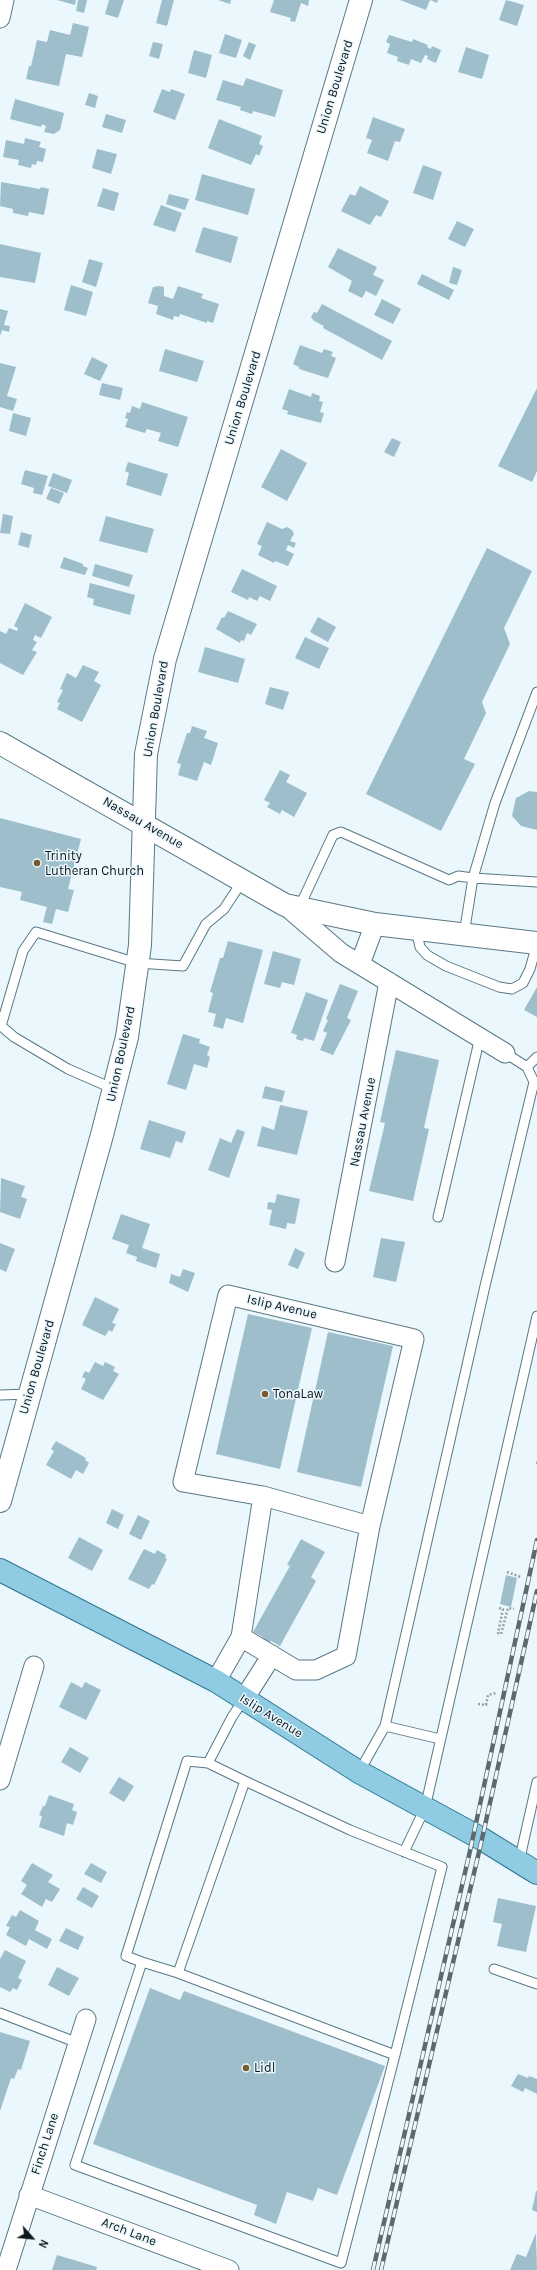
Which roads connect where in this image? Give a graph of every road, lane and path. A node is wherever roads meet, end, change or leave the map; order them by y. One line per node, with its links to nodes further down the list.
1 (361, 0): 4 (main road, Union Boulevard)
2 (537, 692): 5 (lane)
3 (0, 744): 4 (main road, Nassau Avenue)
4 (145, 824): 6 (main road, Nassau Avenue); 13 (main road, Union Boulevard)
5 (473, 878): 7 (lane); 8 (lane); 11 (lane)
6 (243, 880): 8 (main road, Nassau Avenue); 13 (lane)
7 (537, 882)
8 (292, 906): 9 (main road, Nassau Avenue); 14 (street, Nassau Avenue)
9 (375, 924): 10 (main road, Nassau Avenue); 14 (street)
10 (416, 929): 11 (main road, Nassau Avenue); 15 (lane)
11 (464, 934): 12 (main road, Nassau Avenue)
12 (537, 944): 15 (lane)
13 (137, 963): 17 (lane); 22 (main road, Union Boulevard)
14 (360, 964): 16 (street, Nassau Avenue)
15 (534, 965)
16 (389, 982): 18 (street, Nassau Avenue); 25 (street, Nassau Avenue)
17 (1, 1026): 22 (lane)
18 (480, 1037): 19 (street, Nassau Avenue); 24 (lane)
19 (506, 1053): 21 (lane)
20 (537, 1057): 21 (lane)
21 (527, 1067): 23 (lane)
22 (114, 1089): 27 (main road, Union Boulevard)
23 (533, 1104): 44 (lane)
24 (438, 1217)
25 (335, 1262)
26 (537, 1316): 45 (lane)
27 (30, 1394): 28 (lane); 30 (main road, Union Boulevard)
28 (0, 1395)
29 (263, 1496): 31 (street); 31 (street, Islip Avenue); 37 (street)
30 (0, 1501)
31 (370, 1526): 38 (street)
32 (0, 1570): 40 (main road, Islip Avenue)
33 (506, 1572): 34 (path)
34 (521, 1577)
35 (499, 1608): 36 (path)
36 (514, 1609)
37 (241, 1637): 38 (street); 40 (street)
38 (272, 1655): 42 (street)
39 (34, 1666): 48 (street)
40 (216, 1681): 42 (main road, Islip Avenue)
41 (496, 1693): 43 (path)
42 (244, 1699): 46 (lane); 47 (main road, Islip Avenue)
43 (478, 1704)
44 (386, 1726): 45 (lane); 47 (lane)
45 (440, 1740): 51 (lane)
46 (208, 1763): 49 (lane); 54 (lane)
47 (359, 1772): 51 (main road, Islip Avenue)
48 (0, 1780)
49 (245, 1781): 52 (lane); 56 (lane)
50 (537, 1782): 53 (lane)
51 (425, 1808): 52 (lane); 53 (main road, Islip Avenue)
52 (404, 1852): 61 (lane)
53 (528, 1868)
54 (142, 1962): 56 (lane); 61 (lane)
55 (494, 1969): 57 (lane)
56 (178, 1973): 61 (lane)
57 (537, 1984)
58 (0, 2013): 60 (lane)
59 (86, 2019): 60 (street, Finch Lane)
60 (78, 2043): 62 (street, Finch Lane)
61 (395, 2055)
62 (29, 2195): 63 (street, Finch Lane); 64 (street, Arch Lane)
63 (6, 2270)
64 (229, 2270)

